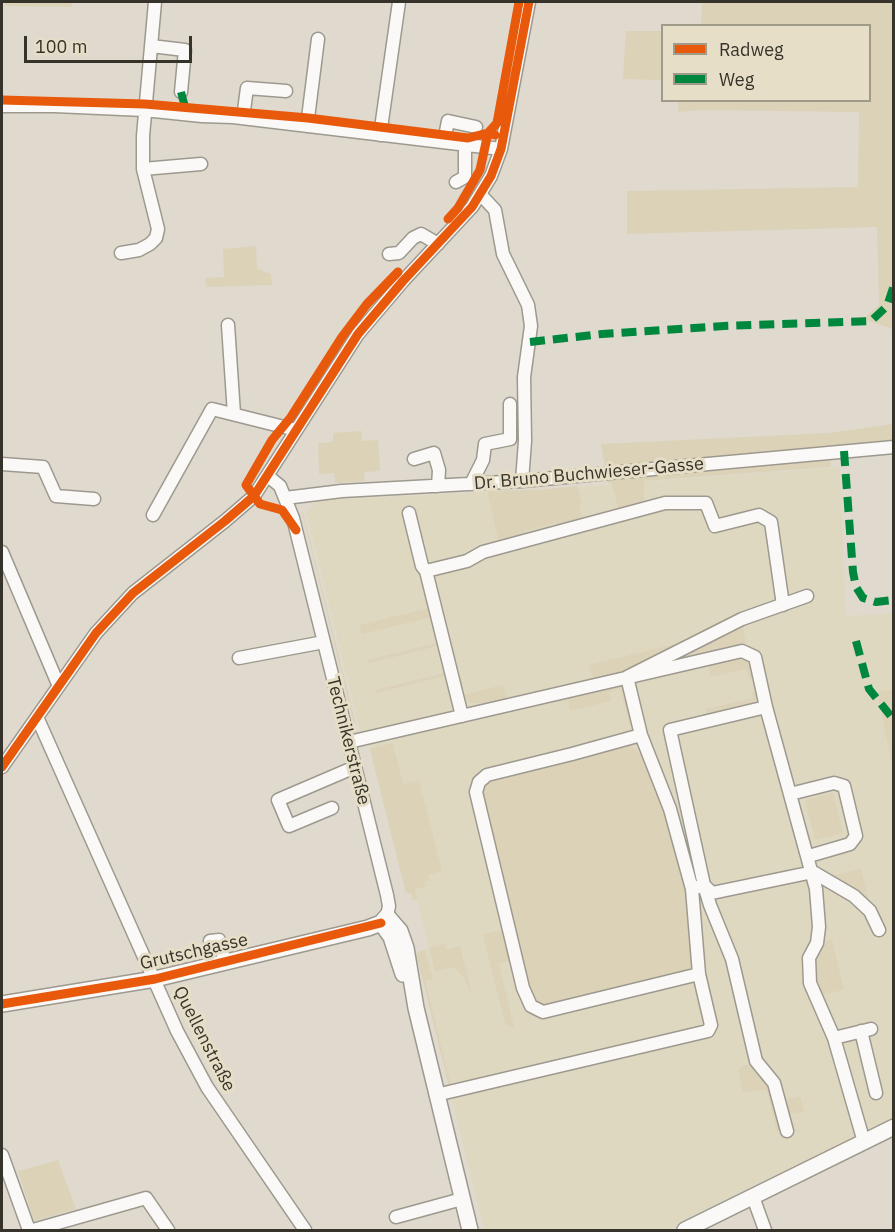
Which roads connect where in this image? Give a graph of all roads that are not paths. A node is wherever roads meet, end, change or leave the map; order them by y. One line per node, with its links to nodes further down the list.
1 (155, 2): 5 (street)
2 (399, 2): 13 (street)
3 (529, 2): 16 (street)
4 (318, 39): 11 (street)
5 (151, 46): 7 (street); 9 (street)
6 (286, 91): 10 (street)
7 (181, 92)
8 (2, 106): 9 (street)
9 (144, 110): 10 (street); 18 (street)
10 (243, 118): 11 (street)
11 (307, 126): 13 (street)
12 (476, 127): 14 (street)
13 (380, 135): 14 (street)
14 (444, 142): 15 (street)
15 (465, 144): 16 (street); 19 (street)
16 (501, 149): 20 (street)
17 (201, 164): 18 (street)
18 (143, 169): 22 (street)
19 (456, 182)
20 (481, 195): 21 (street); 32 (street)
21 (438, 244): 23 (street); 27 (street)
22 (121, 253)
23 (388, 254)
24 (228, 325): 26 (street)
25 (510, 404): 33 (street)
26 (234, 414): 27 (street); 38 (street)
27 (296, 430): 31 (street)
28 (894, 447): 32 (street, Dr. Bruno Buchwieser-Gasse)
29 (414, 459): 34 (street)
30 (2, 464): 36 (street)
31 (268, 476): 35 (street, Technikerstraße); 46 (street)
32 (522, 481): 33 (street, Dr. Bruno Buchwieser-Gasse)
33 (471, 484): 34 (street, Dr. Bruno Buchwieser-Gasse)
34 (438, 486): 35 (street, Dr. Bruno Buchwieser-Gasse)
35 (285, 498): 43 (street, Technikerstraße)
36 (94, 499)
37 (408, 513): 40 (street)
38 (153, 515)
39 (2, 552): 46 (street)
40 (426, 571): 42 (street); 48 (street)
41 (807, 596): 42 (street)
42 (783, 605): 45 (street)
43 (324, 642): 44 (street); 51 (street, Technikerstraße)
44 (239, 658)
45 (627, 677): 47 (street); 48 (street); 50 (street)
46 (58, 684): 49 (street)
47 (766, 707): 54 (street); 58 (street)
48 (462, 716): 51 (street)
49 (37, 717): 52 (street); 64 (street, Quellenstraße)
50 (641, 735): 58 (street); 63 (street)
51 (349, 742): 53 (street, Technikerstraße)
52 (4, 761)
53 (355, 767): 55 (street); 59 (street, Technikerstraße)
54 (790, 794): 56 (street); 56 (street)
55 (332, 808)
56 (809, 856): 57 (street)
57 (813, 872): 58 (street); 60 (street); 66 (street)
58 (698, 887): 63 (street); 70 (street)
59 (384, 920): 62 (main road, Grutschgasse); 68 (main road, Technikerstraße)
60 (879, 930)
61 (210, 940): 62 (street)
62 (225, 962): 64 (main road, Grutschgasse)
63 (699, 974): 68 (street)
64 (155, 979): 65 (main road, Grutschgasse); 78 (street, Quellenstraße)
65 (2, 1004)
66 (834, 1038): 67 (street); 71 (street)
67 (876, 1093)
68 (436, 1095): 74 (main road, Technikerstraße)
69 (894, 1127): 71 (main road)
70 (787, 1131)
71 (864, 1142): 73 (main road)
72 (2, 1155): 76 (street)
73 (753, 1197): 80 (main road); 81 (street)
74 (462, 1199): 75 (street); 79 (main road, Technikerstraße)
75 (396, 1217)
76 (31, 1230): 77 (street)
77 (168, 1230)
78 (305, 1230)
79 (470, 1230)
80 (685, 1230)
81 (765, 1230)

